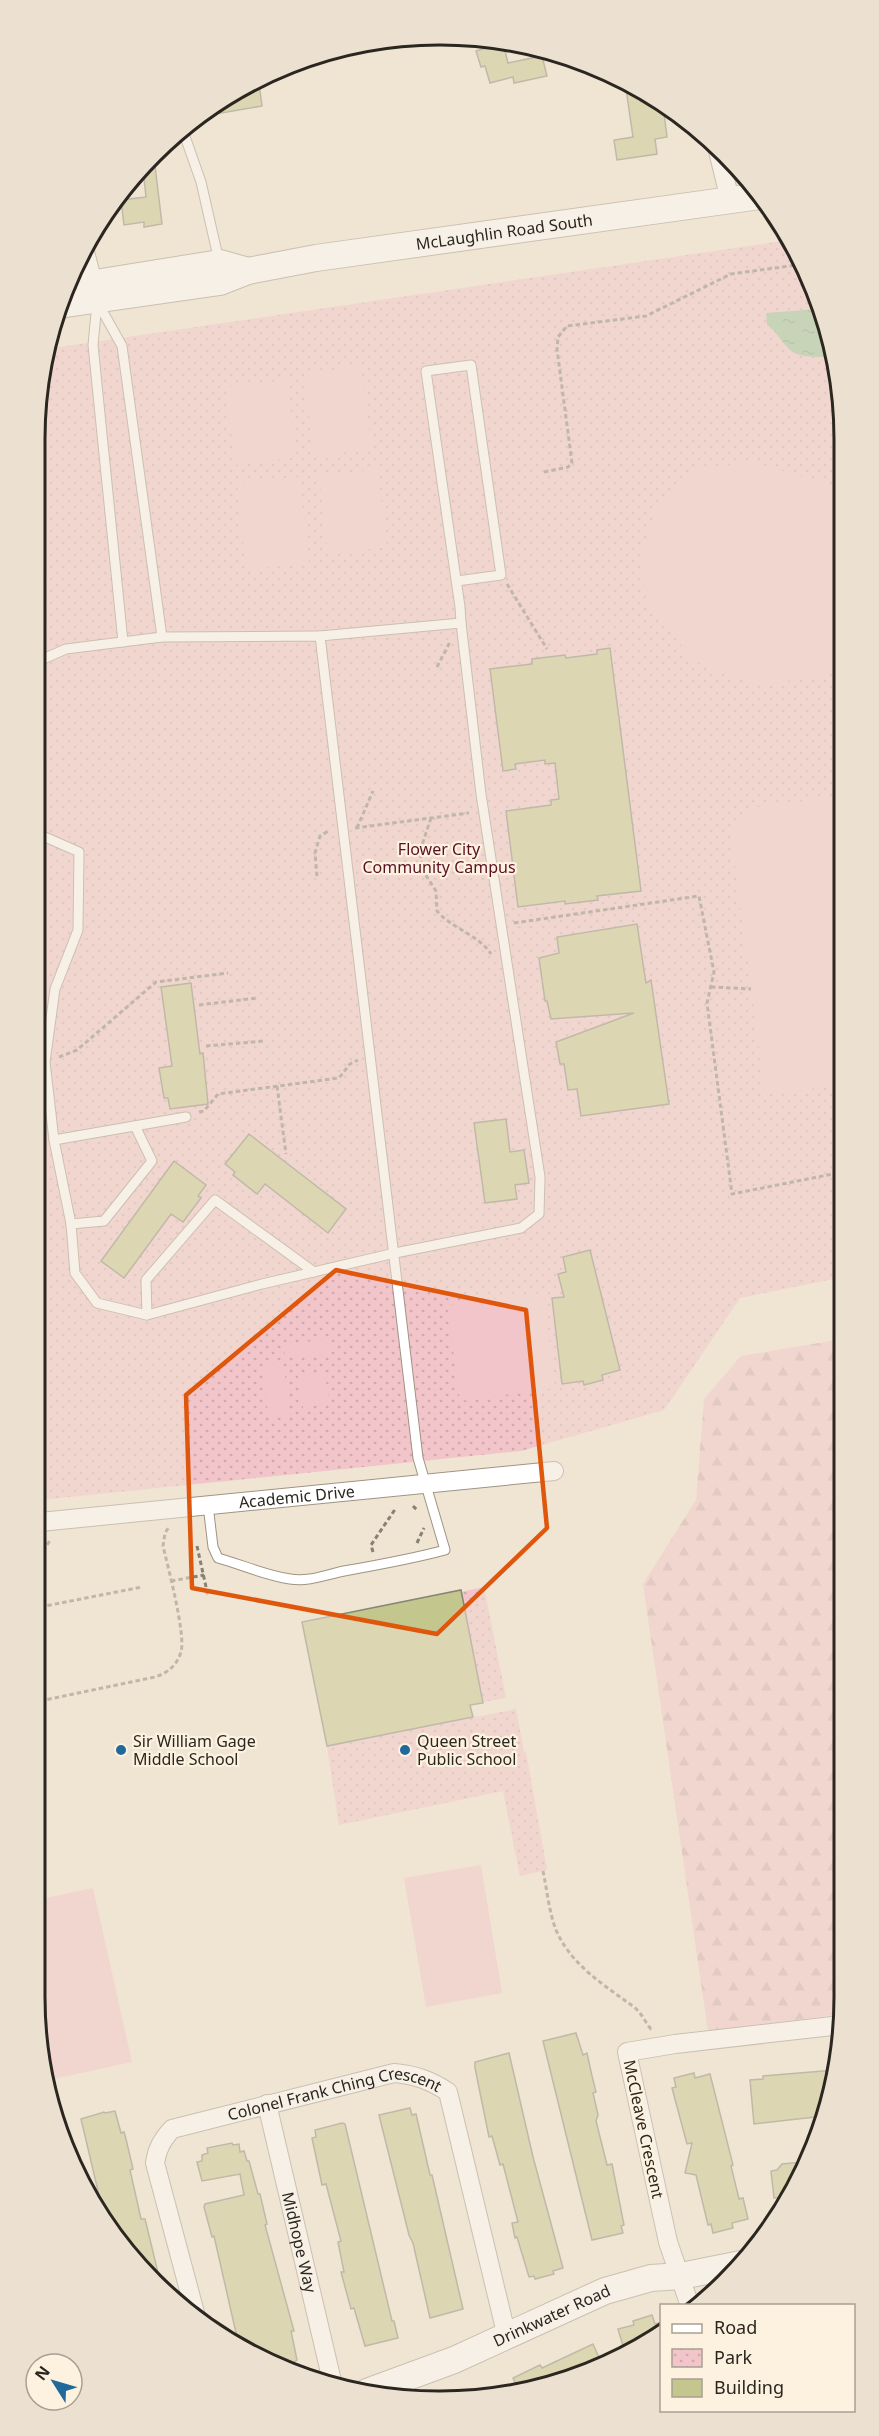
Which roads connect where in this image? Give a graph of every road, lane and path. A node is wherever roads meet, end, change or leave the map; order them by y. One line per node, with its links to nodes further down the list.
1 (185, 138): 6 (lane)
2 (721, 164): 4 (street)
3 (751, 197): 4 (main road, McLaughlin Road South)
4 (730, 200): 8 (main road, McLaughlin Road South)
5 (88, 262): 10 (street)
6 (220, 262): 8 (main road, McLaughlin Road South); 10 (main road, McLaughlin Road South)
7 (793, 265): 12 (path)
8 (248, 271): 10 (main road, McLaughlin Road South)
9 (75, 289): 10 (main road, McLaughlin Road South)
10 (96, 292): 11 (main road, McLaughlin Road South); 17 (lane); 18 (lane)
11 (71, 301)
12 (544, 472)
13 (501, 575): 14 (lane); 14 (lane); 19 (path)
14 (457, 581): 15 (lane)
15 (461, 623): 16 (lane); 46 (lane)
16 (320, 636): 17 (lane); 25 (lane)
17 (162, 637): 18 (lane)
18 (123, 642): 20 (lane)
19 (547, 649)
20 (45, 658)
21 (373, 790): 24 (path)
22 (469, 813): 23 (path)
23 (430, 818): 24 (path); 29 (path)
24 (357, 828): 25 (path)
25 (344, 830): 27 (path); 37 (lane)
26 (45, 837): 38 (lane)
27 (317, 876)
28 (514, 923): 31 (path)
29 (491, 956)
30 (228, 973): 38 (path)
31 (711, 987): 32 (path); 44 (path)
32 (752, 989)
33 (257, 998): 34 (path)
34 (200, 1005)
35 (264, 1041): 36 (path)
36 (207, 1046)
37 (371, 1055): 39 (path); 46 (lane)
38 (45, 1062): 42 (lane)
39 (277, 1086): 40 (path); 43 (path)
40 (186, 1117): 41 (lane)
41 (135, 1126): 42 (lane); 45 (lane)
42 (54, 1140): 45 (lane)
43 (286, 1154)
44 (834, 1174)
45 (71, 1224): 48 (lane)
46 (395, 1253): 47 (lane); 50 (lane)
47 (314, 1272): 48 (lane); 48 (lane)
48 (147, 1315)
49 (554, 1471): 50 (street, Academic Drive)
50 (426, 1483): 51 (street, Academic Drive); 51 (lane)
51 (208, 1505): 55 (street, Academic Drive)
52 (413, 1506): 54 (path)
53 (396, 1508): 62 (path)
54 (421, 1514)
55 (45, 1521)
56 (424, 1526): 60 (path)
57 (169, 1527): 64 (path)
58 (53, 1537): 61 (path)
59 (197, 1546): 63 (path)
60 (410, 1546)
61 (45, 1548)
62 (380, 1552)
63 (204, 1575): 64 (path); 66 (path)
64 (171, 1581): 68 (path)
65 (142, 1587): 67 (path)
66 (208, 1596)
67 (45, 1606)
68 (45, 1700)
69 (543, 1871): 71 (path)
70 (833, 2026): 74 (street, McCleave Crescent)
71 (662, 2028)
72 (267, 2104): 76 (street, Colonel Frank Ching Crescent); 77 (street, Colonel Frank Ching Crescent); 78 (street, Midhope Way)
73 (726, 2267): 74 (main road, Drinkwater Road)
74 (681, 2276): 75 (street); 77 (main road, Drinkwater Road)
75 (689, 2302)
76 (193, 2304)
77 (507, 2337): 79 (main road, Drinkwater Road)
78 (331, 2376)
79 (382, 2387)

